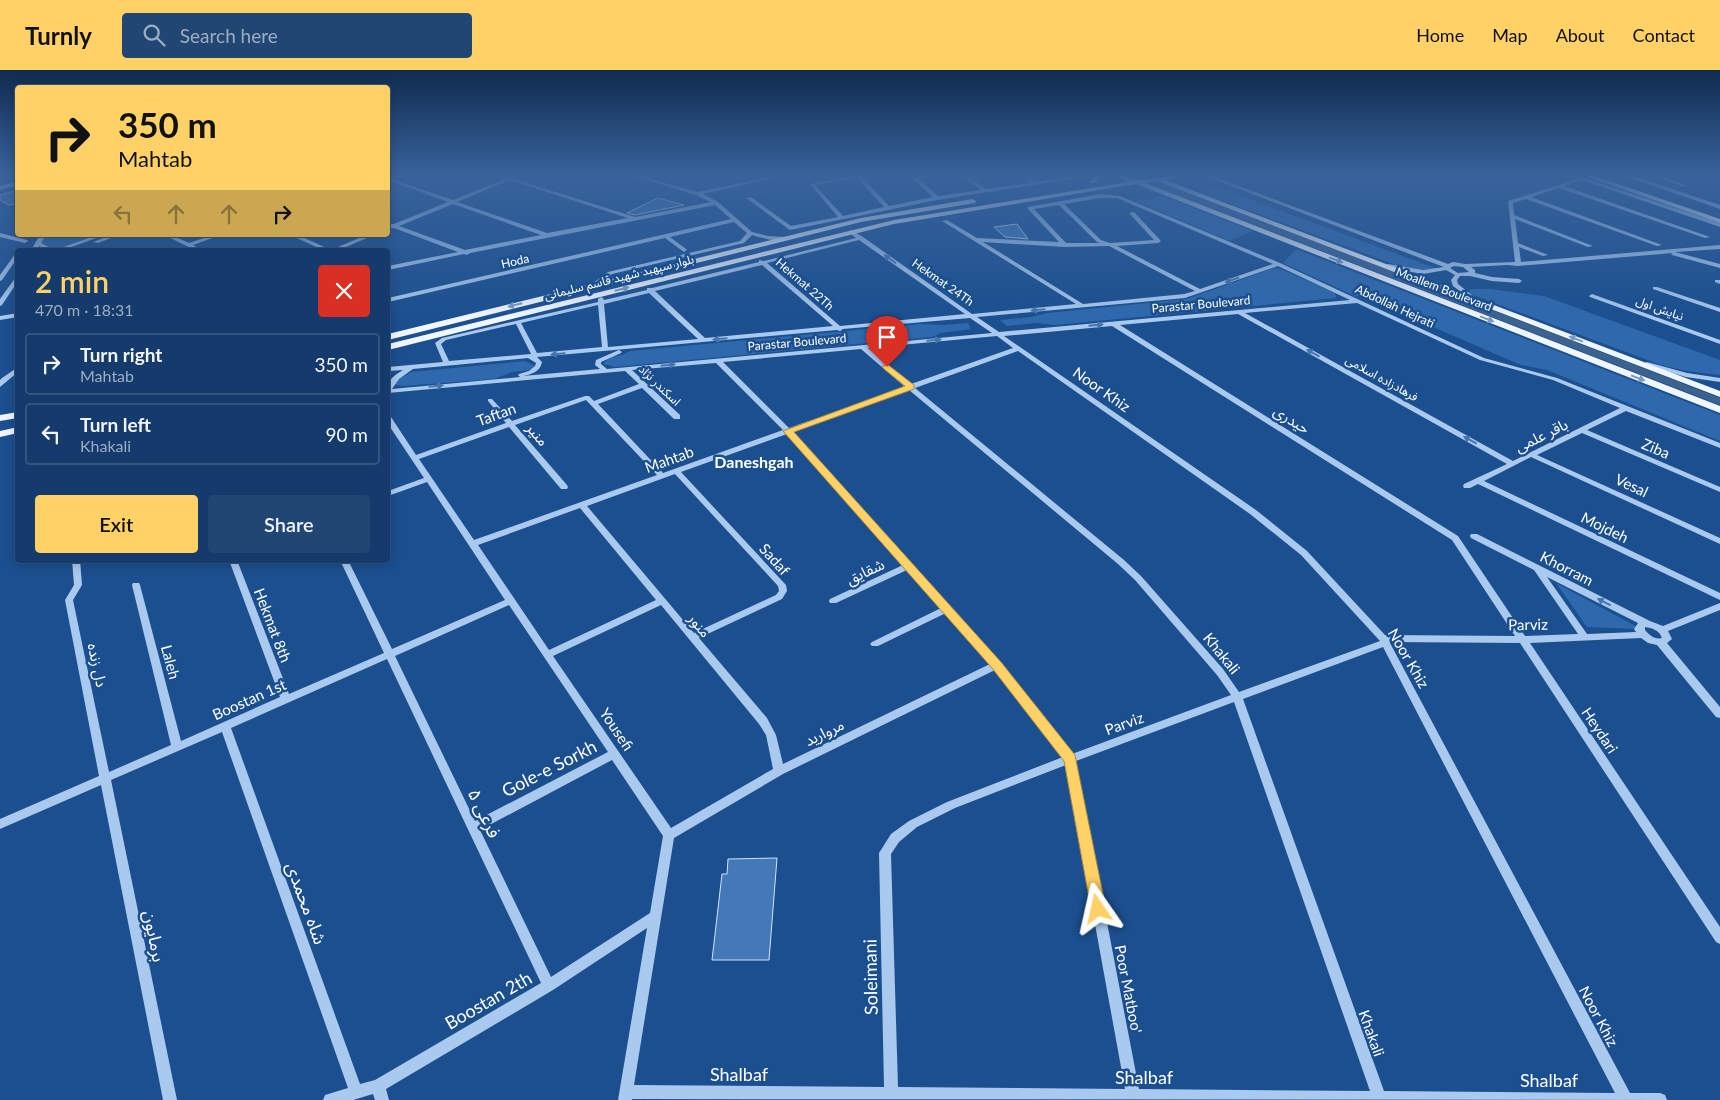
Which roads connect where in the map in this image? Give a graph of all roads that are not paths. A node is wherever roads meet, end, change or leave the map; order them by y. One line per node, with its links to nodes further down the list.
1 (399, 223): 24 (street)
2 (513, 223): 32 (street)
3 (613, 223): 32 (street)
4 (723, 223): 41 (street, Hoda)
5 (739, 223): 28 (street)
6 (783, 223): 25 (street)
7 (813, 223): 25 (street)
8 (849, 223): 29 (main road, بلوار سپهبد شهید قاسم سلیمانی)
9 (890, 223): 23 (main road, بلوار سپهبد شهید قاسم سلیمانی)
10 (948, 223): 45 (street)
11 (1044, 223): 52 (street, Abdollah Hejrati)
12 (1081, 223): 49 (street)
13 (1141, 223): 49 (street)
14 (1180, 223): 71 (street, Abdollah Hejrati)
15 (1242, 223): 136 (main road, Moallem Boulevard, one-way to 136)
16 (1272, 223): 73 (main road, Moallem Boulevard)
17 (1332, 223): 76 (street)
18 (1513, 223): 50 (street)
19 (1530, 223): 54 (street)
20 (1599, 223): 53 (street)
21 (1667, 223): 42 (street)
22 (390, 224): 24 (street)
23 (884, 224): 27 (main road); 30 (main road, بلوار سپهبد شهید قاسم سلیمانی)
24 (394, 225): 26 (street); 66 (street)
25 (804, 225): 29 (street)
26 (390, 227)
27 (909, 227)
28 (750, 232): 43 (street); 47 (street)
29 (812, 232): 43 (main road, بلوار سپهبد شهید قاسم سلیمانی)
30 (851, 232): 44 (street, Hekmat 24Th); 69 (main road, بلوار سپهبد شهید قاسم سلیمانی)
31 (0, 235): 46 (street)
32 (547, 235): 66 (street)
33 (28, 237): 46 (street)
34 (42, 237): 48 (street)
35 (90, 237): 59 (street)
36 (110, 237): 60 (street)
37 (171, 237): 51 (street)
38 (212, 237): 51 (street)
39 (297, 237): 62 (street)
40 (366, 237): 63 (street)
41 (668, 237): 64 (street); 92 (street, Hoda)
42 (1708, 237)
43 (785, 238): 86 (main road, بلوار سپهبد شهید قاسم سلیمانی)
44 (861, 238): 70 (street); 101 (street, Hekmat 24Th, one-way to 44)
45 (977, 240): 52 (street); 97 (street)
46 (25, 241): 56 (street)
47 (742, 242): 86 (street)
48 (38, 244): 57 (street); 58 (street)
49 (1111, 244): 52 (street); 89 (street)
50 (1516, 244): 67 (street); 72 (street)
51 (189, 245): 61 (street)
52 (1065, 245)
53 (1660, 245)
54 (1590, 246)
55 (1720, 247): 65 (street)
56 (20, 248)
57 (35, 248)
58 (47, 248)
59 (63, 248)
60 (78, 248)
61 (195, 248)
62 (323, 248)
63 (339, 248)
64 (684, 250)
65 (1666, 252): 72 (street); 75 (street)
66 (467, 253): 78 (street)
67 (1545, 255)
68 (15, 256): 79 (street)
69 (755, 256): 70 (street, Hekmat 22Th); 85 (main road, بلوار سپهبد شهید قاسم سلیمانی)
70 (763, 263): 88 (street); 105 (street, Hekmat 22Th)
71 (1278, 264): 89 (street, Parastar Boulevard, one-way to 89); 93 (street, Abdollah Hejrati)
72 (1518, 264): 74 (street); 80 (street)
73 (1383, 265): 76 (street); 94 (main road, Moallem Boulevard)
74 (1465, 266): 76 (street); 80 (street)
75 (1720, 266)
76 (1448, 267): 81 (street)
77 (15, 268): 79 (street)
78 (390, 268)
79 (7, 269): 82 (street)
80 (1472, 273): 81 (street); 84 (street)
81 (1459, 274): 94 (street)
82 (0, 279)
83 (15, 281): 96 (street)
84 (1519, 281)
85 (644, 283): 88 (street); 90 (main road, بلوار سپهبد شهید قاسم سلیمانی, one-way to 85)
86 (592, 286): 107 (main road, بلوار سپهبد شهید قاسم سلیمانی, one-way to 107)
87 (1655, 288): 98 (street)
88 (652, 291): 95 (street); 109 (street)
89 (1200, 291): 97 (street, Parastar Boulevard)
90 (601, 294): 95 (street); 111 (main road, بلوار سپهبد شهید قاسم سلیمانی)
91 (1592, 296): 110 (street, نیایش اول)
92 (390, 300)
93 (1358, 301): 99 (street, Parastar Boulevard); 135 (street, Abdollah Hejrati)
94 (1476, 301): 117 (main road, Moallem Boulevard, one-way to 94)
95 (601, 303): 103 (street); 115 (street)
96 (0, 304)
97 (1083, 306): 101 (street, Parastar Boulevard, one-way to 101)
98 (1720, 310)
99 (1239, 312): 104 (street, Parastar Boulevard); 149 (street, فرهادزاده اسلامی, one-way to 99)
100 (15, 316): 102 (street)
101 (973, 316): 105 (street, Parastar Boulevard); 106 (street, Hekmat 24Th)
102 (0, 318)
103 (518, 323): 108 (street); 116 (street)
104 (1114, 324): 106 (street, Parastar Boulevard, one-way to 104); 180 (street, حیدری)
105 (840, 328): 109 (street, Parastar Boulevard, one-way to 109)
106 (998, 334): 113 (street, Parastar Boulevard, one-way to 106); 114 (street, Noor Khiz)
107 (390, 336)
108 (444, 339): 119 (street)
109 (704, 341): 112 (street, Parastar Boulevard)
110 (1720, 342)
111 (390, 347)
112 (633, 347): 115 (street, Parastar Boulevard); 124 (street)
113 (862, 347): 118 (street, Parastar Boulevard); 130 (street, Khakali)
114 (1017, 348): 130 (street, Mahtab); 179 (street, Noor Khiz)
115 (605, 350): 116 (street, Parastar Boulevard, one-way to 116)
116 (533, 356): 119 (street, Parastar Boulevard); 125 (street)
117 (1624, 358): 126 (street); 132 (main road, Moallem Boulevard)
118 (717, 360): 122 (street, Parastar Boulevard, one-way to 118); 144 (street, Poor Matboo')
119 (447, 364): 120 (street, Parastar Boulevard)
120 (417, 367): 121 (street, Parastar Boulevard); 127 (street)
121 (390, 369)
122 (627, 369): 124 (street, Parastar Boulevard); 128 (street, اسکندر نژاد)
123 (15, 371): 129 (street)
124 (606, 371): 125 (street, Parastar Boulevard)
125 (501, 380): 131 (street, Parastar Boulevard, one-way to 125)
126 (1720, 380)
127 (390, 383)
128 (643, 384): 134 (street); 138 (street, اسکندر نژاد)
129 (0, 385)
130 (911, 387): 144 (street, Mahtab); 186 (street, Khakali)
131 (390, 391)
132 (1720, 394)
133 (490, 400): 141 (street, منیر)
134 (594, 403): 141 (street, Taftan); 151 (street)
135 (1626, 408): 142 (street, باقر علمی); 146 (street, Abdollah Hejrati)
136 (1720, 410)
137 (15, 416): 139 (main road)
138 (677, 417)
139 (1, 419)
140 (390, 422): 148 (street, Yousefi)
141 (510, 424): 148 (street, Taftan); 155 (street, منیر)
142 (1582, 430): 147 (street, باقر علمی); 156 (street, Ziba)
143 (15, 431): 145 (main road)
144 (788, 431): 150 (street, Mahtab); 165 (street, Poor Matboo')
145 (1, 433)
146 (1720, 446)
147 (1532, 455): 149 (street, باقر علمی); 160 (street, Vesal)
148 (414, 458): 152 (street, Yousefi)
149 (1513, 464): 153 (street, باقر علمی)
150 (676, 471): 151 (street, Mahtab); 177 (street, Sadaf)
151 (662, 476): 158 (street, Mahtab)
152 (428, 479): 157 (street); 161 (street, Yousefi)
153 (1478, 481): 154 (street, باقر علمی); 168 (street, Mojdeh)
154 (1467, 486)
155 (564, 487)
156 (1720, 490)
157 (390, 493)
158 (582, 505): 161 (street, Mahtab); 169 (street, منور)
159 (1474, 536): 166 (street, Khorram)
160 (1720, 541)
161 (472, 544): 171 (street, Yousefi)
162 (76, 563): 194 (street, دل زنده)
163 (234, 563): 187 (street, Hekmat 8th)
164 (345, 563): 183 (street, فرعی ۵)
165 (908, 566): 170 (street, شقایق); 173 (street, Poor Matboo')
166 (1536, 568): 174 (street, Khorram, one-way to 166); 178 (street)
167 (136, 586): 190 (street, Laleh)
168 (1720, 598)
169 (662, 600): 177 (street, منور); 184 (street)
170 (833, 601)
171 (511, 602): 183 (street, Boostan 1st); 184 (street, Yousefi)
172 (1720, 606): 175 (street)
173 (947, 610): 182 (street); 185 (street, Poor Matboo')
174 (1647, 624): 175 (street, Khorram); 176 (street)
175 (1662, 630): 181 (street)
176 (1643, 635): 178 (street, Parviz); 181 (street)
177 (693, 637): 193 (street, منور)
178 (1585, 638): 180 (street, Parviz)
179 (1384, 640): 180 (street, Parviz); 186 (street, Parviz); 211 (street, Noor Khiz)
180 (1522, 640): 200 (street, Heydari)
181 (1660, 642): 188 (street)
182 (875, 644)
183 (390, 654): 187 (street, Boostan 1st); 196 (street, فرعی ۵)
184 (548, 655): 191 (street, Yousefi)
185 (997, 665): 192 (street, Poor Matboo'); 193 (street, مروارید)
186 (1237, 697): 192 (street, Parviz); 207 (street, Khakali)
187 (286, 699): 189 (street, Boostan 1st)
188 (1720, 714)
189 (225, 726): 190 (street, Boostan 1st); 203 (street, شاه محمدی)
190 (178, 747): 194 (street, Boostan 1st)
191 (614, 754): 196 (street, Gole-e Sorkh); 197 (street, Yousefi)
192 (1070, 759): 198 (street, Parviz); 206 (street, Poor Matboo')
193 (779, 771): 197 (street, مروارید)
194 (106, 778): 195 (street, Boostan 1st); 208 (street, برمایون)
195 (0, 824)
196 (473, 828): 201 (street, فرعی ۵)
197 (669, 835): 199 (street)
198 (885, 853): 205 (street, Soleimani)
199 (656, 916): 201 (street, Boostan 2th); 204 (street)
200 (1720, 938)
201 (549, 986): 202 (street, Boostan 2th)
202 (378, 1086): 203 (street, Boostan 2th); 210 (street)
203 (356, 1092): 209 (street, Boostan 2th)
204 (626, 1096): 205 (street, Shalbaf)
205 (890, 1097): 206 (street, Shalbaf)
206 (1134, 1098): 207 (street, Shalbaf)
207 (1380, 1099): 211 (street, Shalbaf)
208 (170, 1100)
209 (330, 1100)
210 (382, 1100)
211 (1626, 1100): 212 (street, Shalbaf)
212 (1660, 1100)

